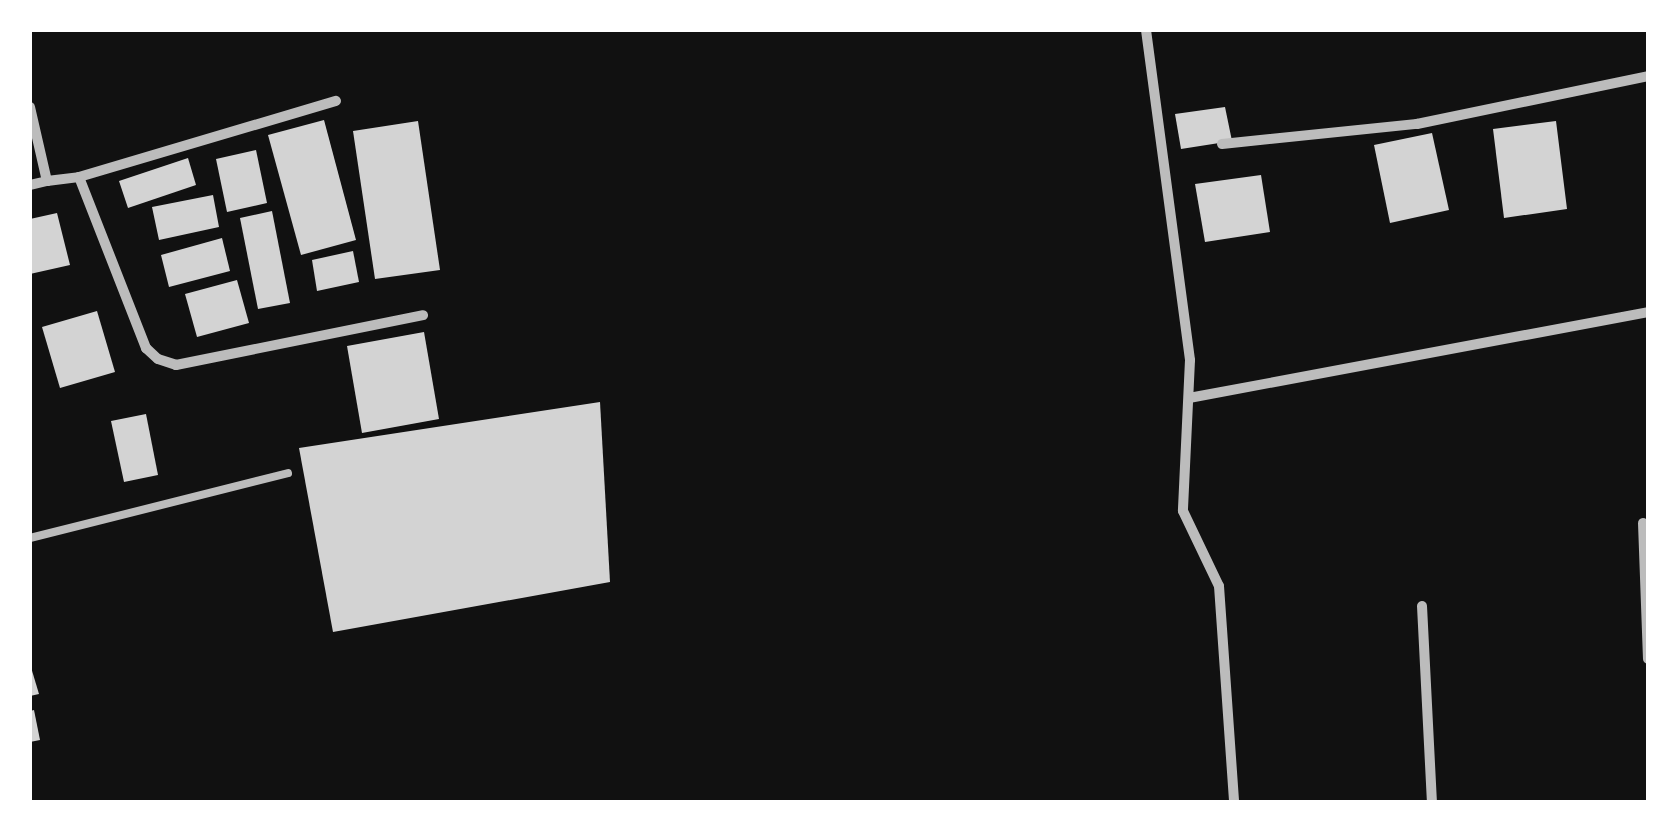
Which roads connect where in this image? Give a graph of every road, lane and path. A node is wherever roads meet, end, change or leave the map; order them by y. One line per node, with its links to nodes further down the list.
1 (1146, 30): 11 (street)
2 (1648, 76): 5 (street)
3 (336, 101): 6 (street)
4 (30, 107): 7 (street)
5 (1222, 144)
6 (79, 178): 7 (street); 10 (street)
7 (47, 181): 8 (street)
8 (30, 185)
9 (1648, 312): 11 (street)
10 (423, 315)
11 (1188, 398): 17 (street)
12 (288, 473): 14 (lane)
13 (1643, 523): 16 (street)
14 (30, 538)
15 (1422, 606): 18 (street)
16 (1648, 659)
17 (1234, 802)
18 (1432, 802)

